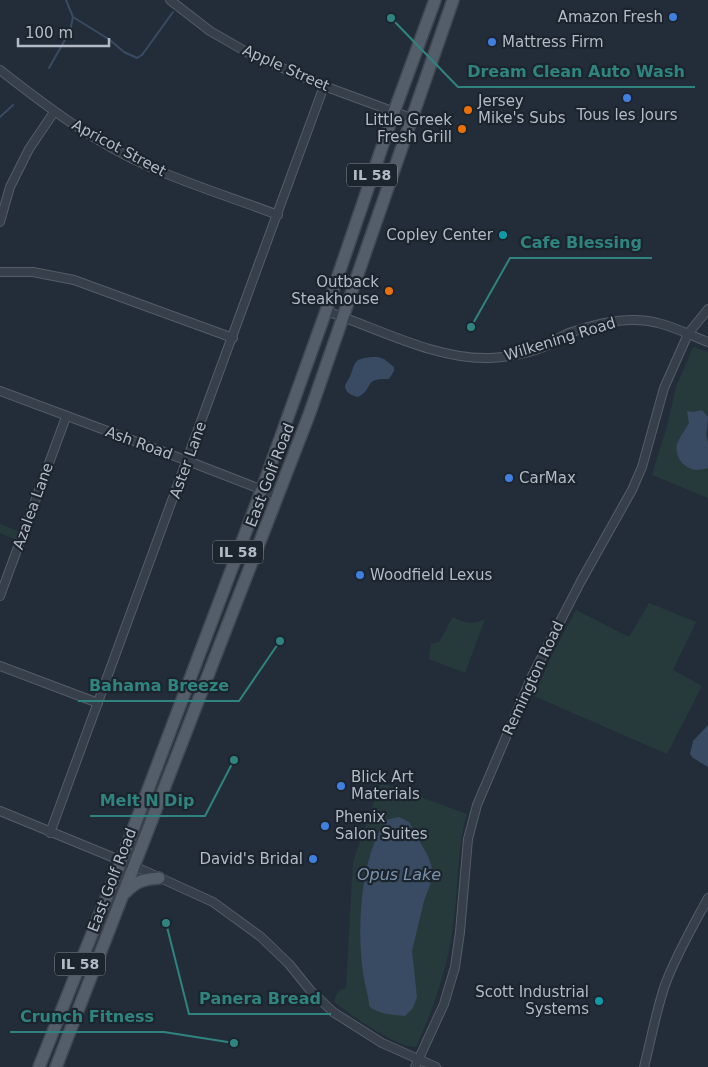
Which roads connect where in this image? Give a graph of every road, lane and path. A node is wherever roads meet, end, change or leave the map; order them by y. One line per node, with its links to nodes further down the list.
1 (170, 0): 5 (street, Apple Street)
2 (435, 0): 7 (main road, East Golf Road / IL 58)
3 (453, 0): 8 (main road, East Golf Road / IL 58)
4 (0, 70): 6 (street, Apricot Street)
5 (324, 86): 7 (street, Apple Street); 9 (street, Aster Lane)
6 (54, 112): 9 (street, Apricot Street); 10 (street)
7 (394, 112): 8 (street, Apple Street); 13 (main road, East Golf Road / IL 58)
8 (411, 118): 14 (main road, East Golf Road / IL 58)
9 (278, 215): 16 (street, Aster Lane)
10 (0, 222)
11 (0, 272): 16 (street)
12 (708, 309): 15 (street, Remington Road)
13 (326, 311): 14 (street, Wilkening Road); 21 (main road, East Golf Road / IL 58)
14 (342, 316): 15 (street, Wilkening Road); 22 (main road, East Golf Road / IL 58)
15 (688, 334): 17 (street, Wilkening Road); 33 (street, Remington Road)
16 (233, 338): 20 (street, Aster Lane)
17 (708, 342)
18 (0, 392): 19 (street, Ash Road)
19 (66, 417): 20 (street, Ash Road); 23 (street, Azalea Lane)
20 (188, 461): 21 (street, Ash Road); 25 (street, Aster Lane)
21 (262, 489): 22 (street, Ash Road); 28 (main road, East Golf Road / IL 58)
22 (278, 496): 29 (main road, East Golf Road / IL 58)
23 (0, 596)
24 (0, 666): 25 (street)
25 (98, 702): 27 (street, Aster Lane)
26 (0, 811): 27 (street)
27 (50, 833): 28 (street)
28 (121, 861): 29 (street); 34 (main road, East Golf Road / IL 58)
29 (134, 866): 30 (street); 31 (main road, East Golf Road / IL 58)
30 (159, 878): 31 (main road); 33 (street)
31 (122, 895): 35 (main road, East Golf Road / IL 58)
32 (708, 898): 38 (street)
33 (419, 1059): 36 (street, Remington Road); 37 (street)
34 (39, 1067)
35 (56, 1067)
36 (415, 1067)
37 (436, 1067)
38 (644, 1067)

